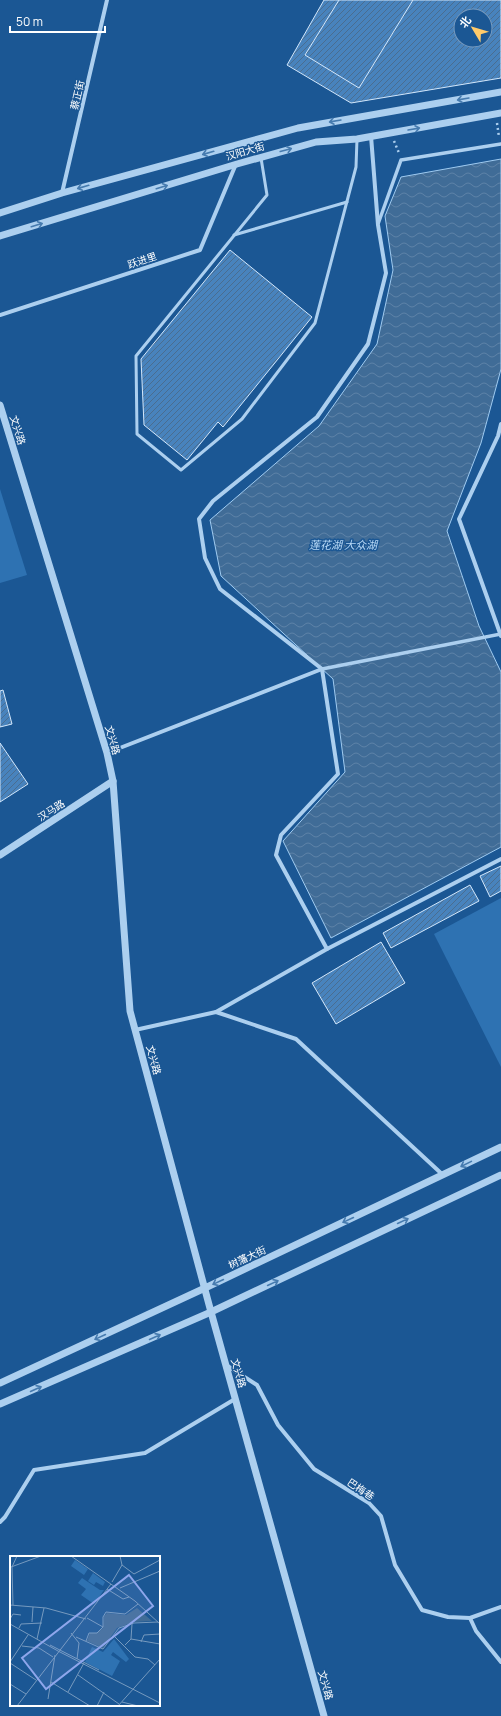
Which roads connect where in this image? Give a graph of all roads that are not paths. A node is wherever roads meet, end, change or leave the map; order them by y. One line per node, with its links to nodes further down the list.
1 (107, 0): 9 (street, 蔡正街)
2 (501, 92): 9 (street, 汉阳大街, one-way to 9)
3 (498, 114): 4 (street, 汉阳大街, one-way to 3)
4 (371, 136): 5 (street, 汉阳大街); 12 (street)
5 (356, 139): 7 (street, 汉阳大街, one-way to 5); 10 (lane)
6 (500, 144): 12 (street)
7 (261, 157): 8 (street, 汉阳大街); 13 (lane)
8 (236, 164): 14 (street, 汉阳大街, one-way to 8); 15 (street, 跃进里)
9 (62, 193): 11 (street, 汉阳大街)
10 (346, 202): 13 (lane); 13 (lane)
11 (0, 213)
12 (378, 225): 19 (street)
13 (234, 235)
14 (0, 236)
15 (0, 315)
16 (0, 405): 20 (street, 文兴路)
17 (501, 424): 18 (street)
18 (501, 635): 19 (street)
19 (322, 669): 20 (street); 24 (street)
20 (107, 753): 21 (street, 文兴路)
21 (113, 781): 22 (street, 汉马路); 26 (street, 文兴路)
22 (0, 855)
23 (501, 859): 24 (street)
24 (327, 949): 25 (street)
25 (216, 1012): 26 (street); 28 (street)
26 (135, 1030): 30 (street, 文兴路)
27 (501, 1148): 28 (street, 树藩大街, one-way to 28)
28 (443, 1175): 30 (street, 树藩大街, one-way to 30)
29 (501, 1175): 31 (street, one-way to 29)
30 (205, 1288): 31 (street, 文兴路); 33 (street, 树藩大街, one-way to 33)
31 (211, 1312): 32 (street, 文兴路); 35 (street, one-way to 31)
32 (226, 1364): 34 (street, 文兴路); 38 (street, 巴梅巷)
33 (0, 1383)
34 (236, 1399): 36 (street); 40 (street, 文兴路)
35 (0, 1404)
36 (0, 1522)
37 (501, 1606): 38 (street)
38 (470, 1618): 39 (street)
39 (501, 1662)
40 (324, 1716)

